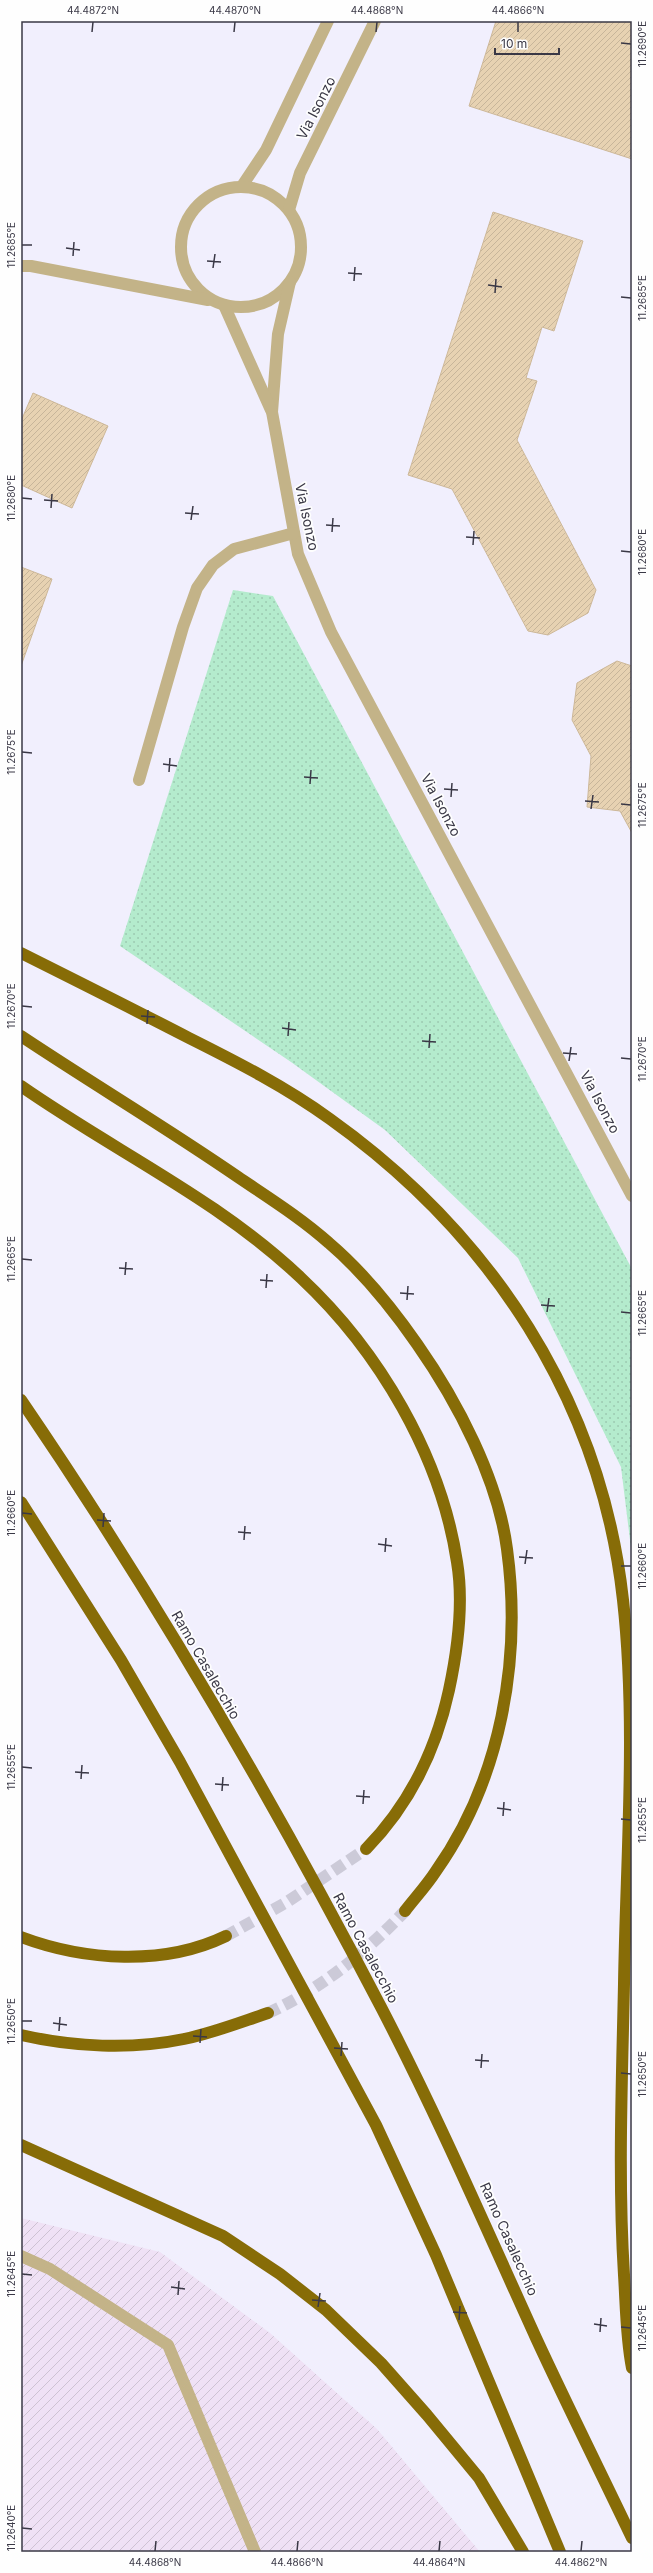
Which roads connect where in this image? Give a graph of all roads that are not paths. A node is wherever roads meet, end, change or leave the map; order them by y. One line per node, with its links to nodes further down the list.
1 (328, 21): 3 (street, Via Isonzo)
2 (375, 21): 4 (street, Via Isonzo)
3 (242, 186): 4 (street); 7 (street)
4 (289, 210): 6 (street)
5 (26, 266): 7 (street)
6 (290, 282): 7 (street); 8 (street)
7 (220, 303): 8 (street)
8 (272, 412): 9 (street, Via Isonzo)
9 (294, 533): 10 (street); 14 (street, Via Isonzo)
10 (139, 780)
11 (21, 953): 25 (highway)
12 (21, 1036): 18 (highway)
13 (21, 1086): 17 (highway)
14 (632, 1196)
15 (21, 1400): 26 (highway, Ramo Casalecchio)
16 (21, 1502): 29 (highway)
17 (366, 1849)
18 (405, 1911)
19 (226, 1936): 20 (highway)
20 (21, 1937)
21 (268, 2013): 22 (highway)
22 (21, 2035)
23 (21, 2145): 28 (highway)
24 (21, 2256): 27 (street)
25 (632, 2368)
26 (632, 2538)
27 (255, 2552)
28 (523, 2552)
29 (560, 2552)

